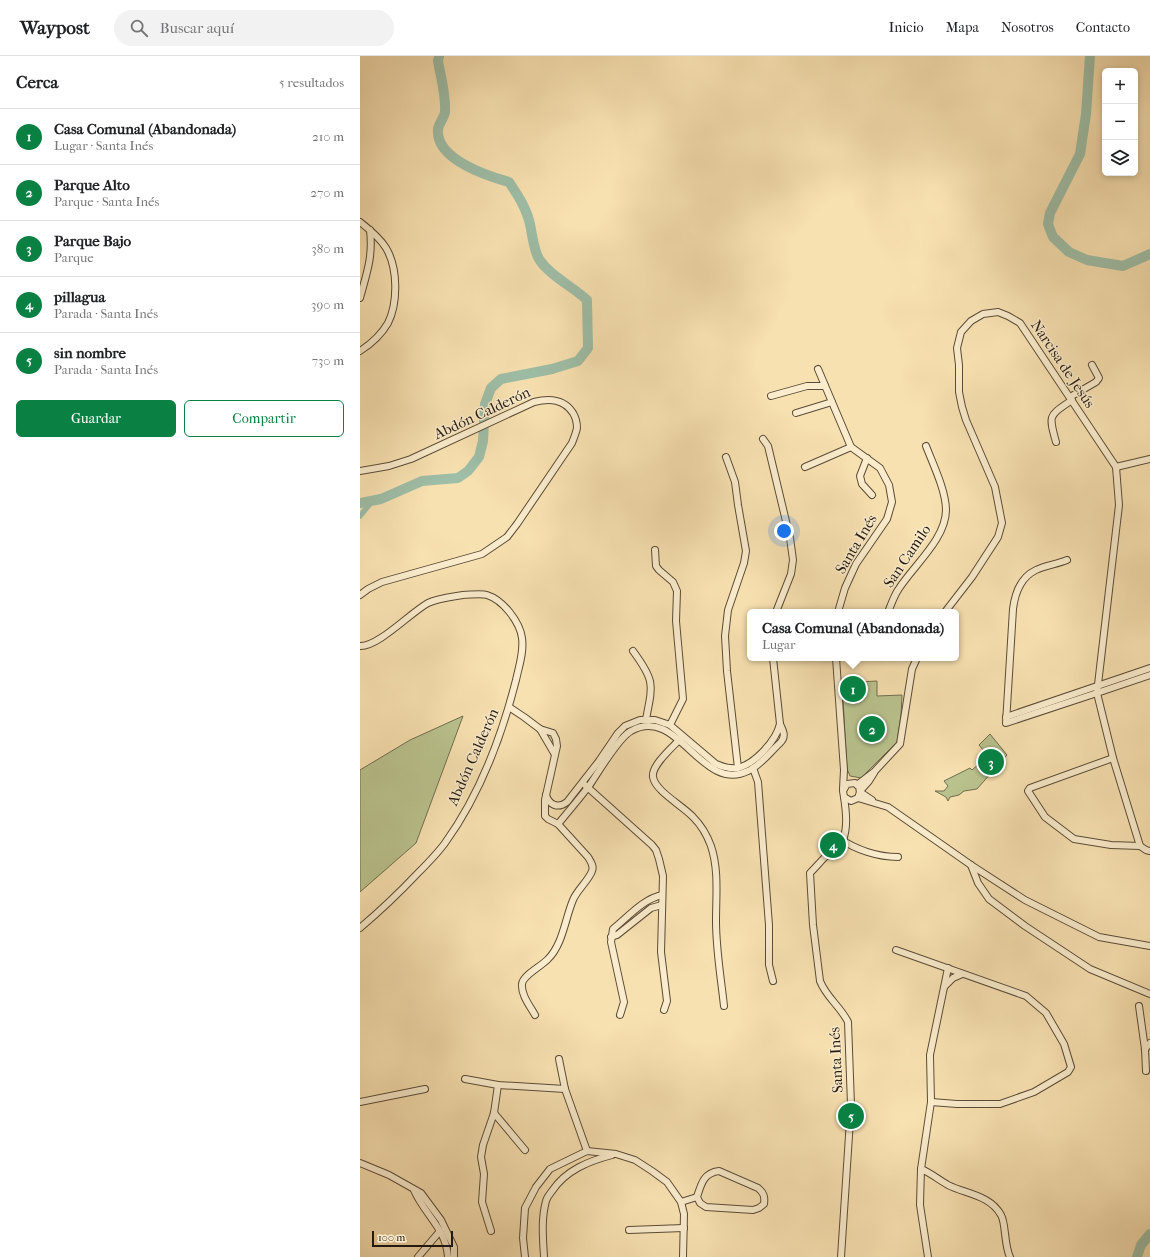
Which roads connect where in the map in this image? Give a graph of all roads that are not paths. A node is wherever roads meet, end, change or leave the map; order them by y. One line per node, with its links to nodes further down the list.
1 (360, 222): 2 (street)
2 (370, 230): 3 (street); 4 (street)
3 (360, 298)
4 (360, 352)
5 (1092, 365): 9 (street)
6 (818, 369): 7 (street)
7 (825, 386): 8 (street); 10 (street)
8 (771, 396)
9 (1071, 398): 13 (street); 20 (street, Narcisa de Jesús); 29 (street, Narcisa de Jesús)
10 (832, 402): 11 (street); 15 (street)
11 (796, 414)
12 (763, 439): 26 (street)
13 (1056, 442)
14 (926, 446): 28 (street, San Camilo)
15 (851, 447): 17 (street, Santa Inés); 19 (street)
16 (726, 457): 46 (street)
17 (867, 458): 22 (street); 27 (street, Santa Inés)
18 (1150, 459): 20 (street)
19 (805, 466)
20 (1116, 467): 37 (street, Narcisa de Jesús)
21 (360, 471): 25 (street, Abdón Calderón)
22 (872, 495)
23 (655, 550): 43 (street)
24 (1067, 560): 41 (street)
25 (360, 595)
26 (777, 609)
27 (839, 609)
28 (889, 609)
29 (947, 609)
30 (360, 646): 39 (street, Abdón Calderón)
31 (633, 651): 40 (street)
32 (773, 661): 42 (street)
33 (836, 661): 48 (street)
34 (916, 661): 49 (street)
35 (1150, 668): 37 (street)
36 (1150, 675): 38 (street)
37 (1098, 686): 38 (street, Narcisa de Jesús); 41 (street)
38 (1097, 694): 41 (street); 45 (street)
39 (509, 707): 54 (street); 66 (street, Abdón Calderón)
40 (646, 719): 43 (street); 50 (street)
41 (1006, 720)
42 (780, 724): 46 (street); 47 (street)
43 (670, 725): 44 (street)
44 (681, 738): 46 (street); 47 (street); 52 (street); 75 (street)
45 (1114, 758): 60 (street); 60 (street)
46 (738, 768)
47 (753, 768): 72 (street)
48 (844, 770): 51 (street); 53 (street)
49 (874, 772): 51 (street); 55 (street)
50 (583, 782): 52 (street); 54 (street)
51 (856, 784): 53 (street); 55 (street)
52 (588, 787): 58 (street); 64 (street)
53 (843, 789): 56 (street)
54 (546, 795): 58 (street)
55 (858, 795): 56 (street); 57 (street); 63 (street)
56 (844, 797): 57 (street)
57 (846, 813): 59 (street)
58 (558, 824): 78 (street)
59 (842, 837): 62 (street); 109 (street, Santa Inés)
60 (1140, 846): 61 (street)
61 (1150, 851)
62 (898, 857)
63 (971, 865): 68 (street); 74 (street)
64 (662, 895): 65 (street); 67 (street)
65 (662, 905): 67 (street); 77 (street)
66 (360, 928)
67 (611, 937): 79 (street)
68 (1150, 946)
69 (896, 950): 70 (street)
70 (948, 968): 71 (street); 73 (street)
71 (962, 974): 73 (street); 89 (street)
72 (773, 981)
73 (944, 988): 89 (street)
74 (1150, 994)
75 (724, 1006)
76 (1139, 1006): 81 (street)
77 (664, 1010)
78 (535, 1015)
79 (620, 1015)
80 (1150, 1043): 81 (street)
81 (1145, 1049): 83 (street)
82 (559, 1058): 87 (street)
83 (1146, 1071)
84 (465, 1079): 85 (street)
85 (498, 1085): 87 (street); 90 (street)
86 (425, 1089): 88 (street)
87 (565, 1089): 92 (street)
88 (360, 1102)
89 (931, 1102): 95 (street)
90 (494, 1113): 91 (street); 101 (street)
91 (525, 1150)
92 (587, 1151): 93 (street); 106 (street)
93 (616, 1154): 98 (street); 107 (street)
94 (360, 1163): 96 (street)
95 (921, 1169): 110 (street); 111 (street)
96 (414, 1190): 102 (street); 105 (street)
97 (696, 1198): 97 (street); 98 (street)
98 (681, 1202): 99 (street)
99 (684, 1228): 100 (street); 108 (street)
100 (629, 1230)
101 (491, 1231)
102 (440, 1232): 103 (street); 104 (street)
103 (418, 1257)
104 (448, 1257)
105 (454, 1257)
106 (525, 1257)
107 (544, 1257)
108 (683, 1257)
109 (841, 1257)
110 (928, 1257)
111 (1010, 1257)

